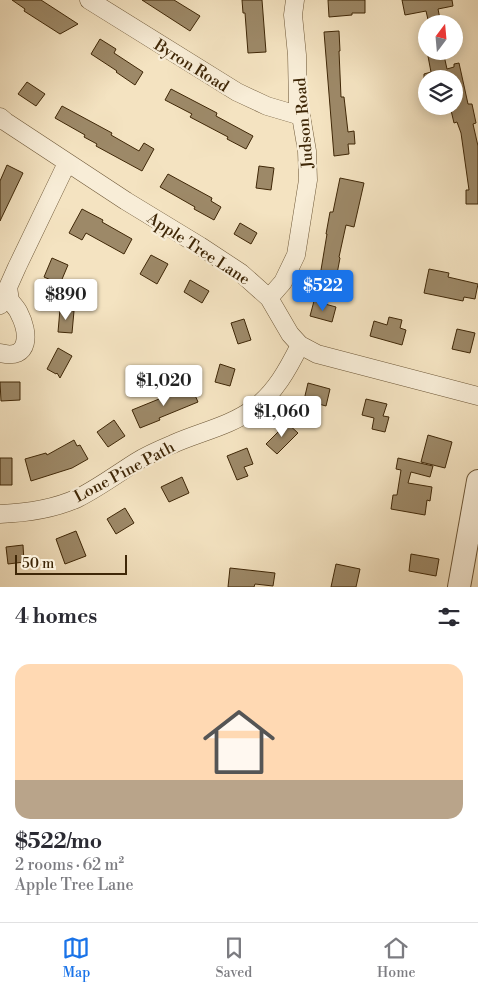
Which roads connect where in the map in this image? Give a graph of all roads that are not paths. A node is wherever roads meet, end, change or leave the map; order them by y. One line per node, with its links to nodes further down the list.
1 (89, 0): 4 (street, Byron Road)
2 (295, 0): 4 (street, Judson Road)
3 (0, 116): 5 (street, Apple Tree Lane)
4 (301, 116): 7 (street, Judson Road)
5 (67, 163): 6 (street); 7 (street, Apple Tree Lane)
6 (8, 288): 8 (street); 10 (street)
7 (269, 298): 9 (street, Apple Tree Lane)
8 (0, 305)
9 (300, 345): 11 (street, Apple Tree Lane); 13 (street, Lone Pine Path)
10 (0, 353)
11 (478, 396)
12 (478, 481): 14 (street)
13 (0, 514)
14 (459, 587)

